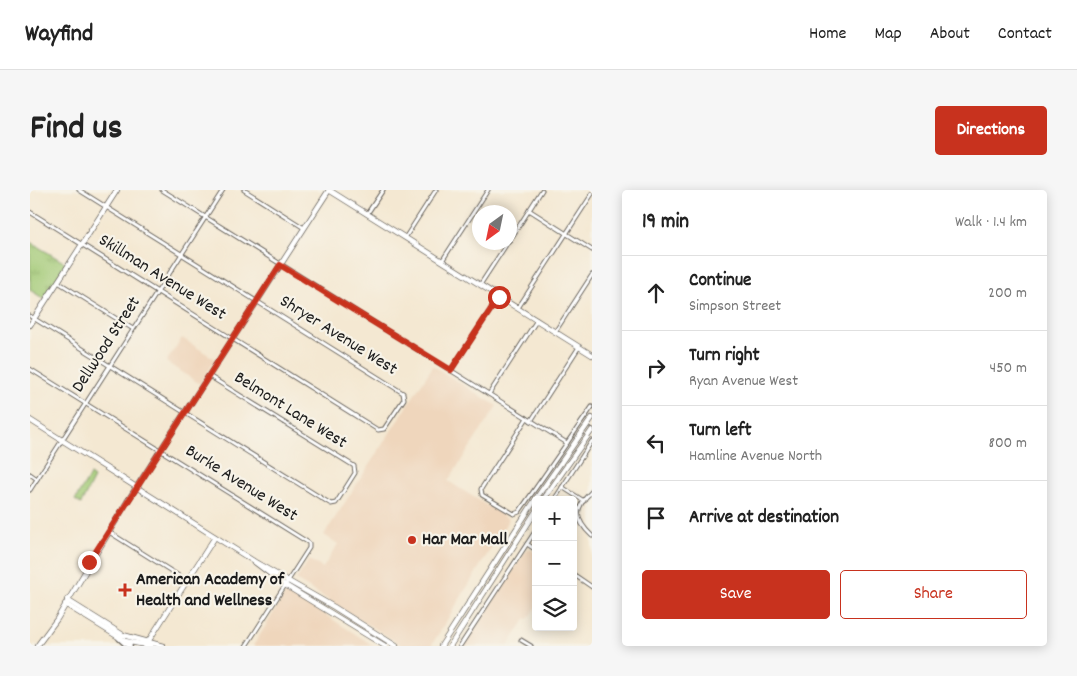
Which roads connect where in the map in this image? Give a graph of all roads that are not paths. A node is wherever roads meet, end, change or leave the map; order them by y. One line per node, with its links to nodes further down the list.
1 (79, 190): 12 (street, Shryer Avenue West)
2 (117, 190): 12 (street)
3 (162, 190): 16 (street)
4 (223, 190): 16 (street, Dellwood Street)
5 (244, 190): 17 (street)
6 (329, 190): 15 (street); 17 (street)
7 (383, 190): 15 (street)
8 (436, 190): 20 (street)
9 (488, 190): 25 (street)
10 (542, 190): 13 (street)
11 (592, 194): 19 (street)
12 (106, 207): 21 (street); 24 (street, Shryer Avenue West)
13 (529, 210): 18 (street); 19 (street)
14 (30, 212): 21 (street, Skillman Avenue West)
15 (367, 214): 20 (street)
16 (205, 218): 24 (street, Dellwood Street); 26 (street)
17 (304, 228): 26 (street)
18 (517, 229)
19 (566, 234): 23 (street); 33 (street)
20 (405, 238): 25 (street)
21 (82, 244): 28 (street); 30 (street, Skillman Avenue West)
22 (503, 250): 29 (street)
23 (592, 250)
24 (181, 255): 30 (street, Dellwood Street); 32 (street, Shryer Avenue West)
25 (442, 261): 29 (street)
26 (280, 265): 32 (street); 44 (street)
27 (592, 275): 38 (street)
28 (58, 282): 34 (street); 37 (street)
29 (480, 285): 31 (street)
30 (157, 292): 37 (street, Dellwood Street); 39 (street, Skillman Avenue West)
31 (499, 297): 33 (street); 44 (street)
32 (256, 302): 39 (street); 54 (street, Shryer Avenue West)
33 (518, 308): 35 (street)
34 (32, 318): 36 (street); 42 (street)
35 (537, 320): 38 (street); 46 (street)
36 (30, 325)
37 (133, 329): 42 (street, Dellwood Street)
38 (555, 332): 40 (street)
39 (233, 339): 45 (street); 54 (street, Skillman Avenue West)
40 (579, 347): 41 (street); 53 (street)
41 (592, 355)
42 (109, 366): 47 (street, Dellwood Street); 49 (street)
43 (30, 368): 47 (street, Burke Avenue West)
44 (451, 370): 46 (street)
45 (209, 376): 49 (street); 49 (street, Belmont Lane West)
46 (489, 394): 50 (street)
47 (85, 403): 56 (street, Dellwood Street); 59 (street, Burke Avenue West)
48 (592, 407): 58 (street)
49 (185, 413): 59 (street)
50 (527, 418): 53 (street); 58 (street)
51 (592, 418): 90 (street)
52 (30, 420): 56 (street)
53 (531, 421): 58 (street)
54 (382, 430)
55 (592, 430): 66 (street)
56 (62, 440): 61 (street, Dellwood Street); 62 (street)
57 (592, 441): 63 (street)
58 (567, 443)
59 (161, 450): 62 (street); 78 (street, Burke Avenue West)
60 (30, 474): 61 (street)
61 (37, 479): 64 (street, Dellwood Street)
62 (136, 487): 70 (street); 73 (street)
63 (562, 487): 67 (street); 68 (street)
64 (30, 490)
65 (592, 491): 68 (street)
66 (546, 496)
67 (556, 496)
68 (584, 501): 72 (street)
69 (532, 517): 91 (street)
70 (108, 531): 77 (street); 80 (street)
71 (532, 536): 74 (street)
72 (592, 536)
73 (215, 537): 77 (street); 78 (street)
74 (527, 544): 75 (street); 92 (street)
75 (532, 547)
76 (577, 577): 79 (street)
77 (187, 581): 83 (street)
78 (287, 582): 87 (street); 88 (street); 89 (street)
79 (592, 587)
80 (66, 602): 81 (street); 83 (street); 84 (street)
81 (120, 638): 83 (street); 85 (highway)
82 (521, 640): 93 (street)
83 (147, 645): 86 (street)
84 (37, 646)
85 (128, 646)
86 (163, 646)
87 (246, 646)
88 (384, 646)
89 (396, 646)
90 (440, 646)
91 (450, 646)
92 (460, 646)
93 (531, 646)

